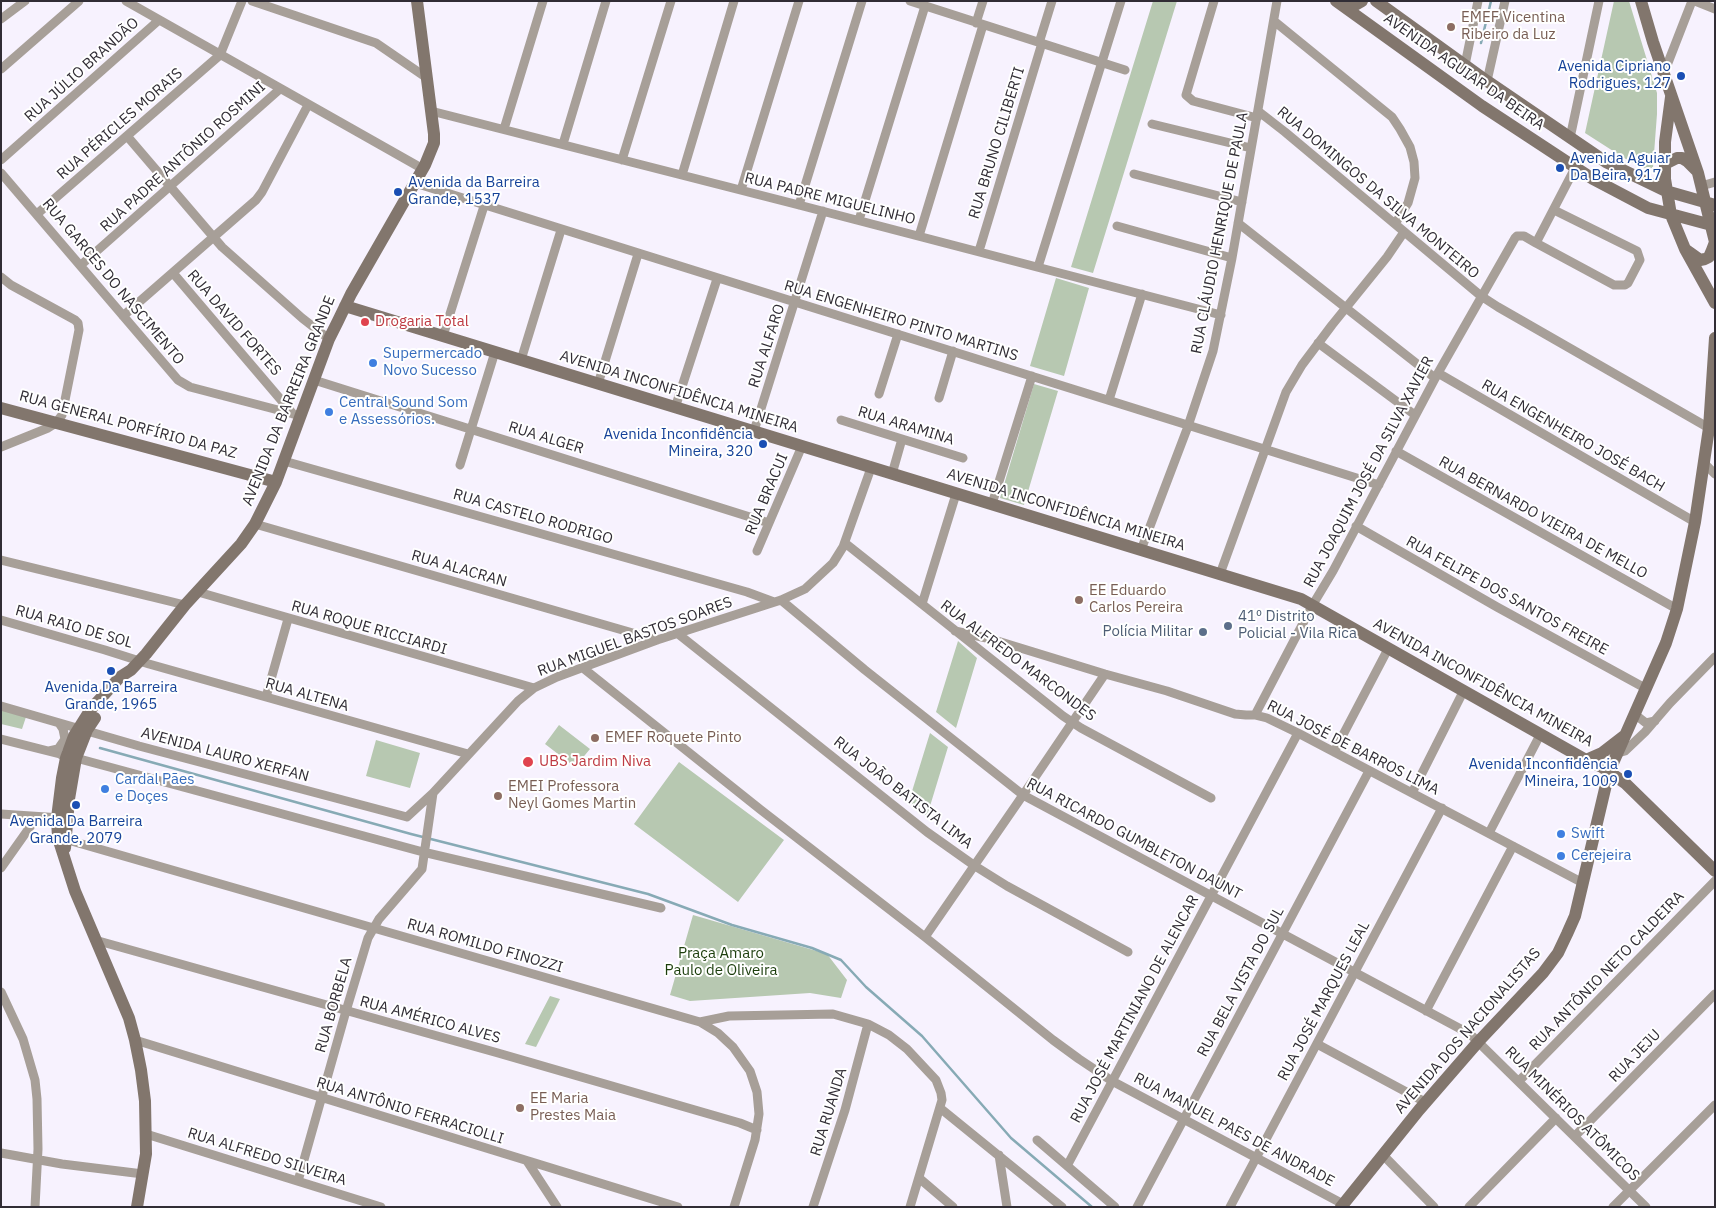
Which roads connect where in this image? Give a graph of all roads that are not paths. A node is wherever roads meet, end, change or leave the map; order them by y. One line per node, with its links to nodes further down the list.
1 (25, 1): 30 (street)
2 (79, 1): 38 (street)
3 (126, 1): 31 (street)
4 (242, 1): 35 (street)
5 (252, 1): 41 (street)
6 (417, 1): 41 (main road, AVENIDA DA BARREIRA GRANDE)
7 (543, 1): 49 (street)
8 (606, 1): 52 (street)
9 (670, 1): 55 (street)
10 (734, 1): 62 (street)
11 (799, 1): 67 (street)
12 (862, 1): 71 (street)
13 (984, 1): 33 (street)
14 (1052, 1): 34 (street, RUA BRUNO CILIBERTI)
15 (1121, 1): 36 (street)
16 (1214, 1): 47 (street)
17 (1277, 1): 32 (street, RUA CLÁUDIO HENRIQUE DE PAULA)
18 (1336, 1): 57 (main road, AVENIDA AGUIAR DA BEIRA)
19 (1346, 1): 20 (main road)
20 (1362, 1)
21 (1376, 1): 37 (main road, AVENIDA AGUIAR DA BEIRA)
22 (1478, 1): 37 (street)
23 (1505, 1): 42 (street)
24 (1599, 1): 51 (street)
25 (1641, 1): 40 (main road)
26 (1693, 1): 29 (street); 40 (street)
27 (914, 2): 28 (street)
28 (924, 6): 33 (street); 77 (street)
29 (1715, 9)
30 (1, 19)
31 (159, 20): 35 (street); 54 (street, RUA JÚLIO BRANDÃO)
32 (1274, 20): 47 (street, RUA CLÁUDIO HENRIQUE DE PAULA); 79 (street)
33 (980, 24): 34 (street); 84 (street)
34 (1040, 43): 36 (street); 89 (street, RUA BRUNO CILIBERTI)
35 (220, 55): 43 (street); 50 (street, RUA PÉRICLES MORAIS)
36 (1101, 62): 39 (street); 93 (street)
37 (1465, 65): 42 (main road, AVENIDA AGUIAR DA BEIRA)
38 (1, 69)
39 (1125, 70)
40 (1664, 73): 44 (main road)
41 (427, 78): 46 (main road, AVENIDA DA BARREIRA GRANDE)
42 (1487, 81): 51 (main road, AVENIDA AGUIAR DA BEIRA)
43 (280, 89): 45 (street); 66 (street, RUA PADRE ANTÔNIO ROSMINI)
44 (1672, 94): 56 (main road); 60 (main road)
45 (308, 105): 58 (street); 85 (street)
46 (431, 111): 49 (street, RUA PADRE MIGUELINHO); 58 (main road, AVENIDA DA BARREIRA GRANDE)
47 (1257, 115): 53 (street, RUA CLÁUDIO HENRIQUE DE PAULA); 79 (street, RUA DOMINGOS DA SILVA MONTEIRO)
48 (1152, 124): 53 (street)
49 (504, 129): 52 (street, RUA PADRE MIGUELINHO)
50 (127, 136): 66 (street); 75 (street, RUA PÉRICLES MORAIS)
51 (1570, 138): 68 (main road, AVENIDA AGUIAR DA BEIRA)
52 (562, 144): 55 (street, RUA PADRE MIGUELINHO)
53 (1251, 148): 69 (street, RUA CLÁUDIO HENRIQUE DE PAULA)
54 (1, 160)
55 (622, 160): 62 (street, RUA PADRE MIGUELINHO)
56 (1665, 164): 60 (main road); 68 (main road)
57 (1575, 168): 73 (street); 76 (main road, AVENIDA AGUIAR DA BEIRA)
58 (422, 169): 64 (main road, AVENIDA DA BARREIRA GRANDE)
59 (1, 173): 75 (street, RUA GARCES DO NASCIMENTO)
60 (1698, 173): 65 (main road)
61 (1134, 174): 69 (street)
62 (682, 175): 67 (street, RUA PADRE MIGUELINHO)
63 (1715, 182): 65 (street)
64 (414, 183): 72 (street, RUA ENGENHEIRO PINTO MARTINS); 101 (main road, AVENIDA DA BARREIRA GRANDE)
65 (1702, 186): 70 (main road)
66 (171, 187): 85 (street); 92 (street, RUA PADRE ANTÔNIO ROSMINI)
67 (740, 190): 71 (street, RUA PADRE MIGUELINHO)
68 (1666, 191): 70 (main road, AVENIDA AGUIAR DA BEIRA); 76 (main road)
69 (1242, 202): 78 (street, RUA CLÁUDIO HENRIQUE DE PAULA)
70 (1710, 204): 80 (main road)
71 (799, 205): 74 (street, RUA PADRE MIGUELINHO)
72 (484, 206): 82 (street, RUA ENGENHEIRO PINTO MARTINS); 106 (street)
73 (1554, 210): 86 (street); 86 (street)
74 (823, 211): 77 (street, RUA PADRE MIGUELINHO); 99 (street, RUA ALFARO)
75 (37, 214): 92 (street, RUA GARCES DO NASCIMENTO)
76 (1671, 215): 80 (main road, AVENIDA AGUIAR DA BEIRA); 88 (main road)
77 (859, 220): 84 (street, RUA PADRE MIGUELINHO)
78 (1238, 223): 91 (street, RUA CLÁUDIO HENRIQUE DE PAULA); 102 (street, RUA ENGENHEIRO JOSÉ BACH)
79 (1395, 224): 83 (street, RUA DOMINGOS DA SILVA MONTEIRO)
80 (1713, 225): 87 (main road)
81 (1117, 226): 91 (street)
82 (561, 230): 90 (street, RUA ENGENHEIRO PINTO MARTINS); 112 (street)
83 (1404, 232): 98 (street, RUA DOMINGOS DA SILVA MONTEIRO); 102 (street)
84 (919, 236): 89 (street, RUA PADRE MIGUELINHO)
85 (213, 238): 94 (street); 108 (street)
86 (1536, 242): 98 (street)
87 (1715, 242): 88 (main road)
88 (1685, 249): 100 (main road)
89 (979, 251): 93 (street, RUA PADRE MIGUELINHO)
90 (638, 254): 96 (street, RUA ENGENHEIRO PINTO MARTINS); 117 (street)
91 (1232, 258): 103 (street, RUA CLÁUDIO HENRIQUE DE PAULA)
92 (81, 265): 104 (street, RUA GARCES DO NASCIMENTO)
93 (1038, 267): 97 (street, RUA PADRE MIGUELINHO)
94 (173, 273): 104 (street); 123 (street, RUA DAVID FORTES)
95 (1, 277): 126 (street)
96 (717, 279): 99 (street, RUA ENGENHEIRO PINTO MARTINS); 122 (street)
97 (1142, 294): 103 (street, RUA PADRE MIGUELINHO); 120 (street)
98 (1481, 296): 114 (street, RUA JOAQUIM JOSÉ DA SILVA XAVIER); 128 (street, RUA DOMINGOS DA SILVA MONTEIRO)
99 (795, 303): 105 (street, RUA ENGENHEIRO PINTO MARTINS); 130 (street, RUA ALFARO)
100 (1715, 303)
101 (345, 306): 106 (main road, AVENIDA INCONFIDÊNCIA MINEIRA); 108 (main road, AVENIDA DA BARREIRA GRANDE)
102 (1346, 309): 109 (street); 114 (street, RUA ENGENHEIRO JOSÉ BACH)
103 (1221, 315): 127 (street, RUA CLÁUDIO HENRIQUE DE PAULA)
104 (124, 316): 123 (street, RUA GARCES DO NASCIMENTO)
105 (898, 334): 111 (street, RUA ENGENHEIRO PINTO MARTINS); 118 (street)
106 (443, 336): 110 (main road, AVENIDA INCONFIDÊNCIA MINEIRA)
107 (1715, 338): 116 (main road, AVENIDA DOS NACIONALISTAS)
108 (329, 339): 115 (main road, AVENIDA DA BARREIRA GRANDE)
109 (1318, 343): 124 (street); 134 (street)
110 (495, 352): 112 (main road, AVENIDA INCONFIDÊNCIA MINEIRA); 129 (street)
111 (953, 352): 113 (street, RUA ENGENHEIRO PINTO MARTINS); 119 (street)
112 (521, 360): 117 (main road, AVENIDA INCONFIDÊNCIA MINEIRA)
113 (1032, 376): 120 (street, RUA ENGENHEIRO PINTO MARTINS); 146 (street)
114 (1436, 376): 124 (street, RUA JOAQUIM JOSÉ DA SILVA XAVIER); 147 (street, RUA ENGENHEIRO JOSÉ BACH)
115 (314, 380): 123 (main road, AVENIDA DA BARREIRA GRANDE); 129 (street, RUA ALGER)
116 (1714, 381): 128 (main road, AVENIDA DOS NACIONALISTAS)
117 (598, 384): 122 (main road, AVENIDA INCONFIDÊNCIA MINEIRA)
118 (879, 394)
119 (939, 398)
120 (1109, 400): 127 (street, RUA ENGENHEIRO PINTO MARTINS)
121 (1, 408): 126 (main road, RUA GENERAL PORFÍRIO DA PAZ)
122 (675, 408): 130 (main road, AVENIDA INCONFIDÊNCIA MINEIRA)
123 (297, 415): 137 (main road, AVENIDA DA BARREIRA GRANDE)
124 (1415, 415): 135 (street, RUA JOAQUIM JOSÉ DA SILVA XAVIER)
125 (840, 420): 131 (street, RUA ARAMINA)
126 (56, 423): 133 (street); 143 (main road, RUA GENERAL PORFÍRIO DA PAZ)
127 (1189, 424): 134 (street, RUA ENGENHEIRO PINTO MARTINS); 152 (street, RUA CLÁUDIO HENRIQUE DE PAULA)
128 (1709, 428): 138 (main road, AVENIDA DOS NACIONALISTAS)
129 (471, 429): 139 (street); 148 (street, RUA ALGER)
130 (754, 431): 132 (main road, AVENIDA INCONFIDÊNCIA MINEIRA)
131 (902, 439): 136 (street, RUA ARAMINA); 141 (street)
132 (802, 446): 140 (main road, AVENIDA INCONFIDÊNCIA MINEIRA); 148 (street, RUA BRACUI)
133 (1, 447)
134 (1265, 448): 144 (street, RUA ENGENHEIRO PINTO MARTINS); 155 (street)
135 (1396, 451): 144 (street, RUA JOAQUIM JOSÉ DA SILVA XAVIER); 161 (street, RUA BERNARDO VIEIRA DE MELLO)
136 (963, 458)
137 (284, 460): 143 (main road, AVENIDA DA BARREIRA GRANDE); 157 (street, RUA CASTELO RODRIGO)
138 (1704, 464): 142 (street); 147 (main road, AVENIDA DOS NACIONALISTAS)
139 (460, 466)
140 (871, 468): 141 (main road, AVENIDA INCONFIDÊNCIA MINEIRA); 151 (street, RUA MIGUEL BASTOS SOARES)
141 (892, 474): 145 (main road, AVENIDA INCONFIDÊNCIA MINEIRA)
142 (1715, 474)
143 (276, 482): 149 (main road, AVENIDA DA BARREIRA GRANDE)
144 (1379, 484): 150 (street, RUA JOAQUIM JOSÉ DA SILVA XAVIER)
145 (956, 494): 146 (main road, AVENIDA INCONFIDÊNCIA MINEIRA); 158 (street)
146 (992, 504): 152 (main road, AVENIDA INCONFIDÊNCIA MINEIRA)
147 (1696, 522): 161 (main road, AVENIDA DOS NACIONALISTAS)
148 (769, 523): 153 (street, RUA BRACUI)
149 (255, 524): 156 (main road, AVENIDA DA BARREIRA GRANDE); 166 (street, RUA ALACRAN)
150 (1356, 526): 160 (street, RUA JOAQUIM JOSÉ DA SILVA XAVIER); 173 (street, RUA FELIPE DOS SANTOS FREIRE)
151 (845, 543): 157 (street, RUA MIGUEL BASTOS SOARES); 158 (street, RUA ALFREDO MARCONDES)
152 (1141, 550): 155 (main road, AVENIDA INCONFIDÊNCIA MINEIRA)
153 (757, 552)
154 (1, 560): 159 (street)
155 (1220, 574): 160 (main road, AVENIDA INCONFIDÊNCIA MINEIRA)
156 (198, 592): 159 (main road, AVENIDA DA BARREIRA GRANDE); 162 (street, RUA ROQUE RICCIARDI)
157 (777, 601): 165 (street, RUA MIGUEL BASTOS SOARES); 197 (street, RUA RICARDO GUMBLETON DAUNT)
158 (922, 604): 164 (street, RUA ALFREDO MARCONDES)
159 (185, 605): 169 (main road, AVENIDA DA BARREIRA GRANDE)
160 (1312, 606): 167 (main road, AVENIDA INCONFIDÊNCIA MINEIRA); 178 (street, RUA JOAQUIM JOSÉ DA SILVA XAVIER)
161 (1677, 608): 173 (main road, AVENIDA DOS NACIONALISTAS)
162 (288, 619): 172 (street, RUA ROQUE RICCIARDI); 175 (street)
163 (1, 620): 169 (street, RUA RAIO DE SOL)
164 (955, 631): 171 (street, RUA JOSÉ DE BARROS LIMA); 181 (street, RUA ALFREDO MARCONDES)
165 (677, 634): 166 (street, RUA MIGUEL BASTOS SOARES); 207 (street, RUA JOÃO BATISTA LIMA)
166 (656, 640): 170 (street, RUA MIGUEL BASTOS SOARES)
167 (1388, 649): 174 (main road, AVENIDA INCONFIDÊNCIA MINEIRA); 188 (street)
168 (1715, 657): 179 (street)
169 (135, 665): 175 (street, RUA ALTENA); 182 (main road, AVENIDA DA BARREIRA GRANDE)
170 (583, 668): 172 (street, RUA MIGUEL BASTOS SOARES); 216 (street, RUA MANUEL PAES DE ANDRADE)
171 (1105, 674): 178 (street, RUA JOSÉ DE BARROS LIMA); 181 (street)
172 (534, 688): 190 (street, RUA MIGUEL BASTOS SOARES)
173 (1645, 688): 177 (main road, AVENIDA DOS NACIONALISTAS)
174 (1463, 692): 185 (main road, AVENIDA INCONFIDÊNCIA MINEIRA); 196 (street)
175 (266, 697): 190 (street, RUA ALTENA)
176 (1, 706): 180 (street, AVENIDA LAURO XERFAN)
177 (1635, 711): 179 (street); 184 (main road, AVENIDA DOS NACIONALISTAS)
178 (1255, 714): 183 (street, RUA JOSÉ DE BARROS LIMA)
179 (1655, 721): 189 (street)
180 (59, 723): 182 (street, AVENIDA LAURO XERFAN); 187 (street)
181 (1073, 723): 197 (street); 198 (street, RUA ALFREDO MARCONDES)
182 (83, 729): 191 (main road, AVENIDA DA BARREIRA GRANDE); 195 (street, AVENIDA LAURO XERFAN)
183 (1298, 733): 188 (street, RUA JOSÉ DE BARROS LIMA); 212 (street, RUA JOSÉ MARTINIANO DE ALENCAR)
184 (1626, 734): 189 (main road, AVENIDA DOS NACIONALISTAS); 192 (main road)
185 (1540, 735): 192 (main road, AVENIDA INCONFIDÊNCIA MINEIRA); 203 (street)
186 (1, 739): 187 (street)
187 (49, 751): 191 (street)
188 (1334, 752): 193 (street, RUA JOSÉ DE BARROS LIMA)
189 (1618, 753): 194 (main road, AVENIDA DOS NACIONALISTAS)
190 (468, 754): 195 (street, RUA MIGUEL BASTOS SOARES)
191 (71, 758): 202 (main road, AVENIDA DA BARREIRA GRANDE); 206 (street)
192 (1586, 760): 194 (main road, AVENIDA INCONFIDÊNCIA MINEIRA)
193 (1369, 771): 196 (street, RUA JOSÉ DE BARROS LIMA); 215 (street, RUA BELA VISTA DO SUL)
194 (1610, 772): 209 (main road, AVENIDA INCONFIDÊNCIA MINEIRA); 211 (main road, AVENIDA DOS NACIONALISTAS)
195 (433, 792): 206 (street)
196 (1412, 793): 199 (street, RUA JOSÉ DE BARROS LIMA)
197 (1023, 795): 207 (street); 212 (street, RUA RICARDO GUMBLETON DAUNT)
198 (1211, 798)
199 (1442, 808): 203 (street, RUA JOSÉ DE BARROS LIMA); 219 (street, RUA JOSÉ MARQUES LEAL)
200 (1, 814): 201 (street)
201 (37, 817): 202 (street); 208 (street)
202 (62, 818): 204 (main road, AVENIDA DA BARREIRA GRANDE)
203 (1489, 833): 205 (street, RUA JOSÉ DE BARROS LIMA)
204 (62, 838): 214 (street, RUA ROMILDO FINOZZI); 217 (main road, AVENIDA DA BARREIRA GRANDE)
205 (1513, 846): 211 (street, RUA JOSÉ DE BARROS LIMA); 223 (street)
206 (423, 852): 213 (street); 214 (street, RUA BORBELA)
207 (975, 866): 216 (street); 218 (street, RUA JOÃO BATISTA LIMA)
208 (1, 868)
209 (1715, 871)
210 (1715, 881): 230 (street, RUA ANTÔNIO NETO CALDEIRA)
211 (1583, 883): 227 (main road, AVENIDA DOS NACIONALISTAS)
212 (1211, 896): 215 (street, RUA RICARDO GUMBLETON DAUNT); 229 (street, RUA JOSÉ MARTINIANO DE ALENCAR)
213 (661, 908)
214 (373, 928): 222 (street, RUA BORBELA); 224 (street, RUA ROMILDO FINOZZI)
215 (1282, 934): 219 (street, RUA RICARDO GUMBLETON DAUNT); 236 (street, RUA BELA VISTA DO SUL)
216 (924, 937): 229 (street, RUA MANUEL PAES DE ANDRADE)
217 (95, 940): 222 (street, RUA AMÉRICO ALVES); 226 (main road, AVENIDA DA BARREIRA GRANDE)
218 (1128, 952)
219 (1354, 972): 223 (street, RUA RICARDO GUMBLETON DAUNT); 228 (street, RUA JOSÉ MARQUES LEAL)
220 (1, 992): 245 (street)
221 (1715, 994): 239 (street, RUA JEJU)
222 (346, 1011): 231 (street, RUA BORBELA); 237 (street, RUA AMÉRICO ALVES)
223 (1426, 1011): 227 (street, RUA RICARDO GUMBLETON DAUNT)
224 (700, 1022): 225 (street); 237 (street, RUA ROMILDO FINOZZI)
225 (868, 1024): 234 (street); 260 (street, RUA RUANDA)
226 (135, 1040): 231 (street, RUA ANTÔNIO FERRACIOLLI); 238 (main road, AVENIDA DA BARREIRA GRANDE)
227 (1478, 1042): 230 (street, RUA MINÉRIOS ATÔMICOS); 232 (main road, AVENIDA DOS NACIONALISTAS)
228 (1317, 1044): 232 (street); 244 (street, RUA JOSÉ MARQUES LEAL)
229 (1112, 1081): 236 (street, RUA MANUEL PAES DE ANDRADE); 247 (street, RUA JOSÉ MARTINIANO DE ALENCAR)
230 (1519, 1081): 235 (street, RUA MINÉRIOS ATÔMICOS)
231 (322, 1098): 246 (street, RUA ANTÔNIO FERRACIOLLI); 250 (street, RUA BORBELA)
232 (1426, 1102): 243 (main road, AVENIDA DOS NACIONALISTAS)
233 (1715, 1105): 251 (street)
234 (940, 1108): 242 (street); 249 (street)
235 (1556, 1118): 239 (street, RUA MINÉRIOS ATÔMICOS); 268 (street)
236 (1184, 1119): 244 (street, RUA MANUEL PAES DE ANDRADE); 266 (street, RUA BELA VISTA DO SUL)
237 (757, 1130): 259 (street, RUA ROMILDO FINOZZI)
238 (146, 1134): 248 (main road, AVENIDA DA BARREIRA GRANDE); 250 (street, RUA ALFREDO SILVEIRA)
239 (1575, 1136): 251 (street, RUA MINÉRIOS ATÔMICOS)
240 (1037, 1140): 247 (street)
241 (1, 1153): 245 (street)
242 (999, 1155): 263 (street); 264 (street)
243 (1383, 1155): 252 (main road, AVENIDA DOS NACIONALISTAS); 253 (street)
244 (1256, 1157): 252 (street, RUA MANUEL PAES DE ANDRADE); 267 (street, RUA JOSÉ MARQUES LEAL)
245 (38, 1159): 248 (street); 254 (street)
246 (527, 1161): 257 (street); 258 (street, RUA ANTÔNIO FERRACIOLLI)
247 (1067, 1166): 265 (street)
248 (143, 1174): 255 (main road, AVENIDA DA BARREIRA GRANDE)
249 (918, 1178): 261 (street); 262 (street)
250 (298, 1181): 256 (street, RUA ALFREDO SILVEIRA)
251 (1630, 1191): 269 (street); 270 (street, RUA MINÉRIOS ATÔMICOS)
252 (1342, 1205)
253 (1432, 1206)
254 (35, 1207)
255 (138, 1207)
256 (381, 1207)
257 (557, 1207)
258 (678, 1207)
259 (734, 1207)
260 (813, 1207)
261 (910, 1207)
262 (953, 1207)
263 (1007, 1207)
264 (1062, 1207)
265 (1115, 1207)
266 (1137, 1207)
267 (1230, 1207)
268 (1469, 1207)
269 (1613, 1207)
270 (1646, 1207)

